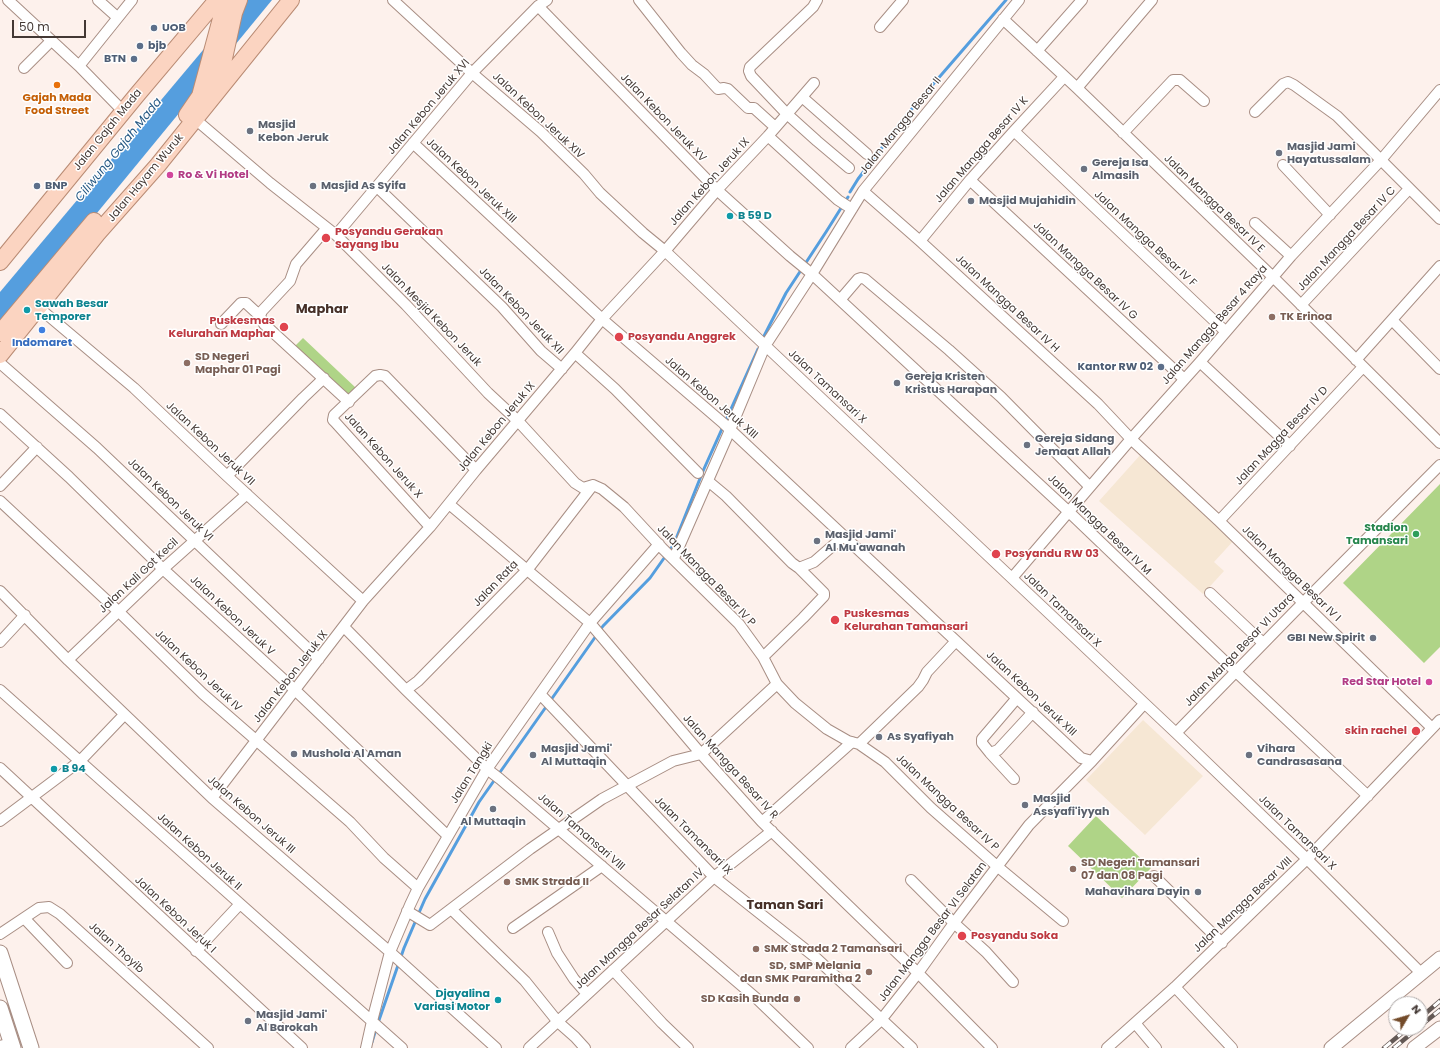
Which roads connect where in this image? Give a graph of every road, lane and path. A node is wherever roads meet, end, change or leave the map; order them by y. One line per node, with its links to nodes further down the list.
1 (8, 0): 20 (street)
2 (98, 0): 17 (street)
3 (132, 0): 17 (street)
4 (204, 0): 31 (main road)
5 (218, 0): 40 (main road, Jalan Gajah Mada)
6 (291, 0): 33 (main road, Jalan Hayam Wuruk)
7 (393, 0): 24 (street, Jalan Kebon Jeruk XIV)
8 (547, 0): 16 (street, Jalan Kebon Jeruk XVI)
9 (639, 0): 35 (street)
10 (817, 0): 34 (street)
11 (903, 0): 19 (street)
12 (1082, 0): 21 (street)
13 (1152, 0): 27 (street)
14 (1012, 2): 18 (street, Jalan Mangga Besar II)
15 (234, 3): 33 (main road); 45 (main road)
16 (538, 6): 24 (street, Jalan Kebon Jeruk XVI); 49 (street, Jalan Kebon Jeruk XV)
17 (117, 17): 22 (street)
18 (1003, 19): 21 (street, Jalan Mangga Besar IV E); 50 (street, Jalan Mangga Besar II)
19 (880, 27)
20 (51, 40): 22 (street); 23 (street)
21 (1037, 51): 25 (street, Jalan Mangga Besar IV E)
22 (78, 66): 31 (street)
23 (24, 68)
24 (472, 73): 39 (street, Jalan Kebon Jeruk XVI); 58 (street, Jalan Kebon Jeruk XIV)
25 (1064, 77): 27 (street, Jalan Mangga Besar IV E); 36 (street, Jalan Mangga Besar IV K)
26 (814, 83): 29 (street, Jalan Kebon Jeruk IX)
27 (1077, 88): 37 (street, Jalan Mangga Besar IV E)
28 (1440, 90): 42 (street, Jalan Mangga Besar 4 Raya)
29 (802, 97): 34 (street, Jalan Kebon Jeruk IX); 41 (street)
30 (1204, 101): 37 (street)
31 (118, 106): 40 (main road)
32 (1255, 112): 42 (street)
33 (194, 113): 45 (main road, Jalan Hayam Wuruk); 55 (street, Jalan Mesjid Kebon Jeruk); 72 (main road, Jalan Hayam Wuruk)
34 (787, 114): 35 (street, Jalan Kebon Jeruk IX); 44 (street)
35 (775, 127): 38 (street, Jalan Kebon Jeruk IX)
36 (1014, 131): 46 (street, Jalan Mangga Besar IV K); 71 (street, Jalan Mangga Besar IV F)
37 (1123, 134): 63 (street, Jalan Mangga Besar IV E)
38 (768, 136): 49 (street, Jalan Kebon Jeruk IX); 51 (street)
39 (413, 143): 47 (street, Jalan Kebon Jeruk XVI); 68 (street, Jalan Kebon Jeruk XIII)
40 (95, 146): 60 (main road, Jalan Gajah Mada)
41 (867, 154)
42 (1381, 160): 48 (street); 52 (street, Jalan Mangga Besar 4 Raya)
43 (1283, 165): 52 (street)
44 (849, 168)
45 (147, 178): 66 (main road, Jalan Hayam Wuruk)
46 (970, 180): 57 (street, Jalan Mangga Besar IV K); 82 (street, Jalan Mangga Besar IV G)
47 (377, 187): 56 (street, Jalan Kebon Jeruk XVI); 79 (street, Jalan Kebon Jeruk XII)
48 (1410, 189): 53 (street); 65 (street, Jalan Mangga Besar IV C)
49 (716, 190): 58 (street, Jalan Kebon Jeruk IX); 62 (street, Jalan Kebon Jeruk XV)
50 (863, 191): 51 (street, Jalan Mangga Besar II); 57 (street, Jalan Mangga Besar IV H)
51 (846, 205): 62 (street, Jalan Mangga Besar II)
52 (1330, 215): 59 (street, Jalan Mangga Besar 4 Raya)
53 (1440, 219)
54 (1255, 223): 59 (street)
55 (327, 228): 56 (street, Jalan Mesjid Kebon Jeruk); 67 (street)
56 (336, 235): 85 (street, Jalan Mesjid Kebon Jeruk)
57 (920, 241): 87 (street, Jalan Mangga Besar IV H)
58 (665, 251): 68 (street, Jalan Kebon Jeruk IX); 73 (street, Jalan Tamansari X)
59 (1291, 256): 63 (street, Jalan Mangga Besar 4 Raya)
60 (1, 257)
61 (1440, 266): 69 (street, Jalan Magga Besar IV D)
62 (809, 272): 64 (street, Jalan Mangga Besar IV M); 73 (street, Jalan Mangga Besar II)
63 (1273, 277): 65 (street, Jalan Mangga Besar IV E); 71 (street, Jalan Mangga Besar 4 Raya)
64 (840, 300): 98 (street); 102 (street, Jalan Mangga Besar IV M)
65 (1301, 305): 78 (street, Jalan Mangga Besar IV E)
66 (38, 307): 75 (main road, Jalan Hayam Wuruk); 94 (street, Jalan Kebon Jeruk VII)
67 (260, 316): 70 (street); 81 (street)
68 (602, 318): 74 (street, Jalan Kebon Jeruk IX); 86 (street, Jalan Kebon Jeruk XIII)
69 (1392, 320): 78 (street, Jalan Magga Besar IV D); 80 (street)
70 (221, 324)
71 (1225, 331): 76 (street, Jalan Mangga Besar 4 Raya)
72 (0, 333)
73 (765, 345): 86 (street, Jalan Mangga Besar II); 112 (street, Jalan Tamansari X)
74 (575, 353): 79 (street, Jalan Kebon Jeruk IX); 93 (street, Jalan Kebon Jeruk XII)
75 (0, 355)
76 (1200, 362): 82 (street, Jalan Mangga Besar 4 Raya); 89 (street)
77 (0, 363): 106 (street, Jalan Kebon Jeruk VI)
78 (1359, 364): 88 (street, Jalan Mangga Besar IV E); 89 (street, Jalan Magga Besar IV D)
79 (562, 369): 85 (street, Jalan Kebon Jeruk IX)
80 (1440, 369)
81 (324, 378): 83 (street); 94 (street)
82 (1184, 379): 87 (street, Jalan Mangga Besar 4 Raya)
83 (349, 402): 92 (street); 104 (street, Jalan Kebon Jeruk X)
84 (0, 414): 90 (street, Jalan Kebon Jeruk V)
85 (518, 421): 92 (street, Jalan Kebon Jeruk IX); 96 (street, Jalan Mangga Besar IV P)
86 (727, 427): 95 (street, Jalan Mangga Besar II); 105 (street, Jalan Kebon Jeruk XIII)
87 (1131, 439): 98 (street, Jalan Mangga Besar 4 Raya); 103 (street, Jalan Mangga Besar IV I)
88 (1440, 444)
89 (1290, 446): 103 (street, Jalan Magga Besar IV D)
90 (37, 447): 97 (street); 110 (street, Jalan Kebon Jeruk V)
91 (1440, 465): 116 (street, Jalan Manga Besar VI Utara)
92 (476, 470): 101 (street, Jalan Kebon Jeruk IX)
93 (698, 473)
94 (227, 476): 99 (street, Jalan Kebon Jeruk VII)
95 (708, 481): 108 (street, Jalan Mangga Besar II); 109 (street)
96 (593, 485): 107 (street, Jalan Mangga Besar IV P); 111 (street, Jalan Rata)
97 (0, 486)
98 (1090, 487): 102 (street, Jalan Mangga Besar 4 Raya)
99 (246, 494): 106 (street, Jalan Kali Got Kecil); 115 (street, Jalan Kebon Jeruk VII)
100 (0, 501): 117 (street, Jalan Kebon Jeruk IV)
101 (449, 504): 104 (street, Jalan Kebon Jeruk IX); 111 (street, Jalan Mangga Besar IV R)
102 (1069, 512): 112 (street, Jalan Mangga Besar 4 Raya); 127 (street, Jalan Mangga Besar IV M)
103 (1219, 521): 116 (street, Jalan Mangga Besar IV I)
104 (430, 527): 115 (street, Jalan Kebon Jeruk IX)
105 (844, 536): 109 (street); 121 (street, Jalan Kebon Jeruk XIII)
106 (195, 540): 110 (street, Jalan Kali Got Kecil); 125 (street, Jalan Kebon Jeruk VI)
107 (660, 546): 108 (street, Jalan Mangga Besar IV P); 119 (street, Jalan Tangki)
108 (673, 558): 124 (street, Jalan Mangga Besar IV P)
109 (799, 568): 124 (street)
110 (163, 569): 117 (street, Jalan Kali Got Kecil); 130 (street, Jalan Kebon Jeruk V)
111 (528, 569): 119 (street, Jalan Mangga Besar IV R); 131 (street, Jalan Rata)
112 (1012, 578): 134 (street, Jalan Tamansari X)
113 (0, 591): 118 (street, Jalan Kebon Jeruk III)
114 (1210, 593): 123 (street)
115 (363, 601): 120 (street, Jalan Kebon Jeruk IX)
116 (1303, 603): 123 (street, Jalan Manga Besar VI Utara); 138 (street, Jalan Mangga Besar IV I)
117 (118, 611): 126 (street, Jalan Kali Got Kecil); 140 (street, Jalan Kebon Jeruk IV)
118 (25, 615): 122 (street); 126 (street, Jalan Kebon Jeruk III)
119 (594, 626): 132 (street, Jalan Tangki); 143 (street, Jalan Mangga Besar IV R)
120 (344, 627): 125 (street, Jalan Kebon Jeruk IX); 131 (street, Jalan Tamansari VIII)
121 (956, 641): 133 (street, Jalan Kebon Jeruk XIII); 141 (street)
122 (0, 642)
123 (1263, 643): 127 (street, Jalan Manga Besar VI Utara)
124 (763, 657): 128 (street, Jalan Mangga Besar IV P)
125 (319, 659): 130 (street, Jalan Kebon Jeruk IX)
126 (68, 660): 136 (street, Jalan Kebon Jeruk III)
127 (1236, 672): 139 (street, Jalan Manga Besar VI Utara); 150 (street, Jalan Mangga Besar IV M)
128 (777, 684): 141 (street, Jalan Mangga Besar IV P); 143 (street)
129 (0, 690): 144 (street, Jalan Kebon Jeruk II)
130 (295, 690): 140 (street, Jalan Kebon Jeruk IX); 157 (street, Jalan Kebon Jeruk V)
131 (406, 690): 147 (street, Jalan Tamansari VIII)
132 (543, 696): 147 (street, Jalan Tangki); 149 (street, Jalan Tamansari IX)
133 (1017, 698): 135 (street, Jalan Kebon Jeruk XIII); 142 (street)
134 (1144, 704): 139 (street, Jalan Tamansari X); 145 (street, Jalan Mangga Besar VI Selatan)
135 (1033, 712): 142 (street); 145 (street, Jalan Kebon Jeruk XIII)
136 (124, 715): 144 (street); 151 (street, Jalan Kebon Jeruk III)
137 (1440, 720): 138 (street, Jalan Mangga Besar VIII)
138 (1432, 728): 150 (street, Jalan Mangga Besar VIII)
139 (1176, 733): 158 (street, Jalan Tamansari X)
140 (257, 740): 151 (street, Jalan Kebon Jeruk IX); 164 (street, Jalan Kebon Jeruk IV)
141 (855, 743): 154 (street); 160 (street, Jalan Mangga Besar IV P)
142 (990, 753): 148 (street)
143 (701, 754): 149 (street); 154 (street, Jalan Mangga Besar IV R)
144 (80, 761): 152 (street); 165 (street, Jalan Kebon Jeruk II)
145 (1092, 761): 160 (street, Jalan Mangga Besar VI Selatan)
146 (0, 768): 152 (street)
147 (494, 774): 155 (street, Jalan Tamansari VIII); 157 (street, Jalan Tangki)
148 (1014, 779)
149 (627, 786): 155 (street); 162 (street, Jalan Tamansari IX)
150 (1368, 796): 158 (street, Jalan Mangga Besar VIII)
151 (212, 798): 178 (street, Jalan Kebon Jeruk III)
152 (32, 799): 153 (street); 176 (street, Jalan Kebon Jeruk I)
153 (0, 821)
154 (762, 822): 156 (street, Jalan Mangga Besar IV R)
155 (558, 828): 159 (street, Jalan Tamansari VIII); 166 (street)
156 (772, 831): 162 (street, Jalan Mangga Besar Selatan IV); 182 (street, Jalan Mangga Besar IV R)
157 (448, 836): 164 (street, Jalan Tangki)
158 (1307, 859): 175 (street, Jalan Mangga Besar VIII); 183 (street, Jalan Tamansari X)
159 (602, 866): 170 (street, Jalan Tamansari VIII); 172 (street)
160 (998, 867): 169 (street, Jalan Mangga Besar IV P); 171 (street, Jalan Mangga Besar VI Selatan)
161 (1154, 876): 175 (street)
162 (714, 877): 170 (street, Jalan Mangga Besar Selatan IV); 188 (street, Jalan Tamansari IX)
163 (911, 880): 171 (street)
164 (418, 888): 167 (street, Jalan Tangki)
165 (240, 904): 176 (street); 189 (street, Jalan Kebon Jeruk II)
166 (451, 909): 167 (street); 190 (street)
167 (409, 912): 178 (street, Jalan Tangki)
168 (24, 918): 174 (street, Jalan Thoyib); 180 (street); 195 (street, Jalan Thoyib)
169 (1063, 921)
170 (666, 922): 181 (street, Jalan Mangga Besar Selatan IV); 203 (street, Jalan Tamansari VIII)
171 (954, 923): 182 (street, Jalan Mangga Besar VI Selatan); 184 (street)
172 (513, 928)
173 (548, 932): 186 (street)
174 (0, 934)
175 (1222, 943): 185 (street, Jalan Mangga Besar VIII)
176 (196, 951): 196 (street, Jalan Kebon Jeruk I)
177 (0, 953): 194 (main road)
178 (392, 954): 189 (street, Jalan Tangki); 199 (street, Jalan Kebon Jeruk III)
179 (1440, 958): 183 (street)
180 (67, 962)
181 (613, 970): 186 (street, Jalan Mangga Besar Selatan IV); 202 (street)
182 (918, 973): 188 (street, Jalan Mangga Besar VI Selatan); 206 (street, Jalan Mangga Besar IV R)
183 (1421, 973): 211 (street)
184 (1013, 982)
185 (1177, 989): 191 (street, Jalan Mangga Besar VIII); 210 (street)
186 (587, 994): 190 (street, Jalan Mangga Besar Selatan IV)
187 (0, 1008): 193 (main road)
188 (881, 1020): 204 (street, Jalan Mangga Besar VI Selatan); 205 (street, Jalan Tamansari IX)
189 (372, 1021): 197 (street, Jalan Tangki); 198 (street, Jalan Kebon Jeruk II)
190 (558, 1022): 200 (street, Jalan Mangga Besar Selatan IV); 201 (street)
191 (1137, 1025): 207 (street, Jalan Mangga Besar VIII); 208 (street); 209 (street)
192 (1440, 1028): 212 (street)
193 (8, 1046)
194 (31, 1048)
195 (208, 1048)
196 (302, 1048)
197 (366, 1048)
198 (402, 1048)
199 (496, 1048)
200 (529, 1048)
201 (585, 1048)
202 (688, 1048)
203 (808, 1048)
204 (851, 1048)
205 (912, 1048)
206 (992, 1048)
207 (1107, 1048)
208 (1114, 1048)
209 (1156, 1048)
210 (1232, 1048)
211 (1331, 1048)
212 (1414, 1048)

